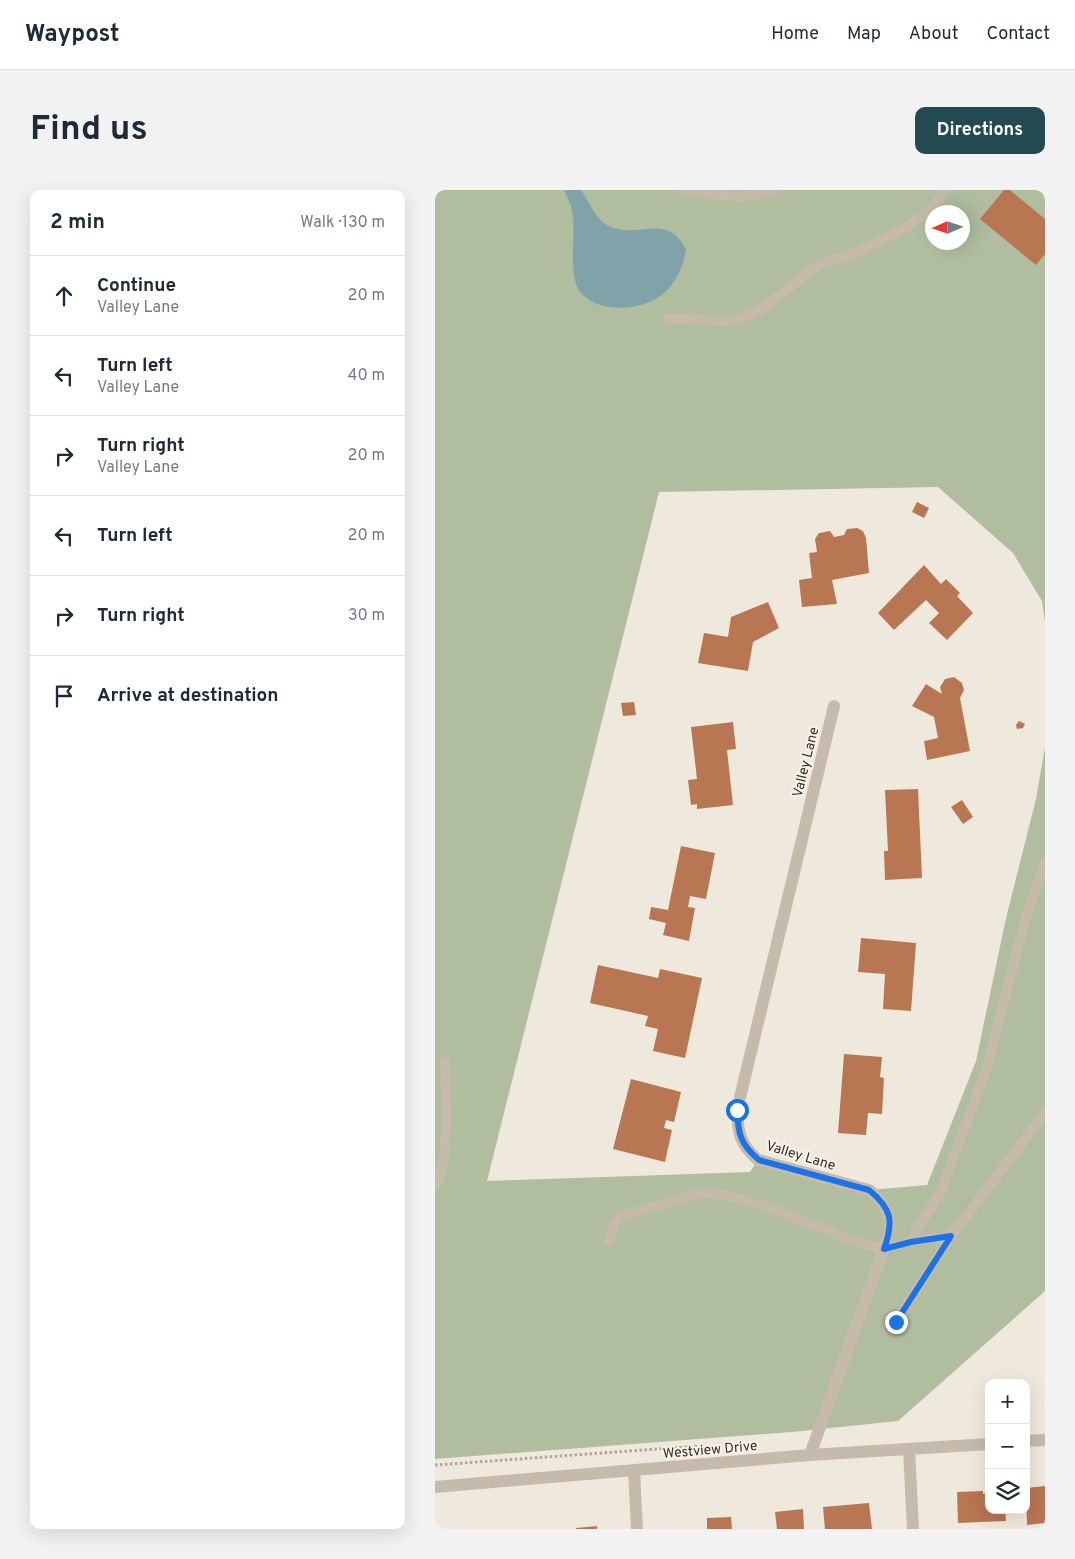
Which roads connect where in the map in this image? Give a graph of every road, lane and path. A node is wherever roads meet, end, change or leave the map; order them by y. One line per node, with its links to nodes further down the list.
1 (683, 190): 2 (lane)
2 (772, 190)
3 (945, 190): 4 (lane)
4 (668, 319)
5 (834, 706): 13 (street, Valley Lane)
6 (1045, 862): 12 (lane)
7 (445, 1062): 9 (lane)
8 (1045, 1113): 10 (lane)
9 (435, 1186)
10 (951, 1236): 12 (lane); 14 (lane)
11 (609, 1241): 13 (lane)
12 (911, 1242): 13 (lane)
13 (884, 1249): 20 (street, Valley Lane)
14 (897, 1320)
15 (1045, 1440): 16 (street)
16 (1030, 1441)
17 (985, 1444): 19 (street, Westview Drive)
18 (707, 1446): 21 (path)
19 (909, 1450): 20 (street, Westview Drive); 25 (street)
20 (810, 1455): 22 (street, Westview Drive)
21 (435, 1465)
22 (634, 1470): 23 (street, Westview Drive); 24 (street)
23 (435, 1487)
24 (637, 1529)
25 (913, 1529)

